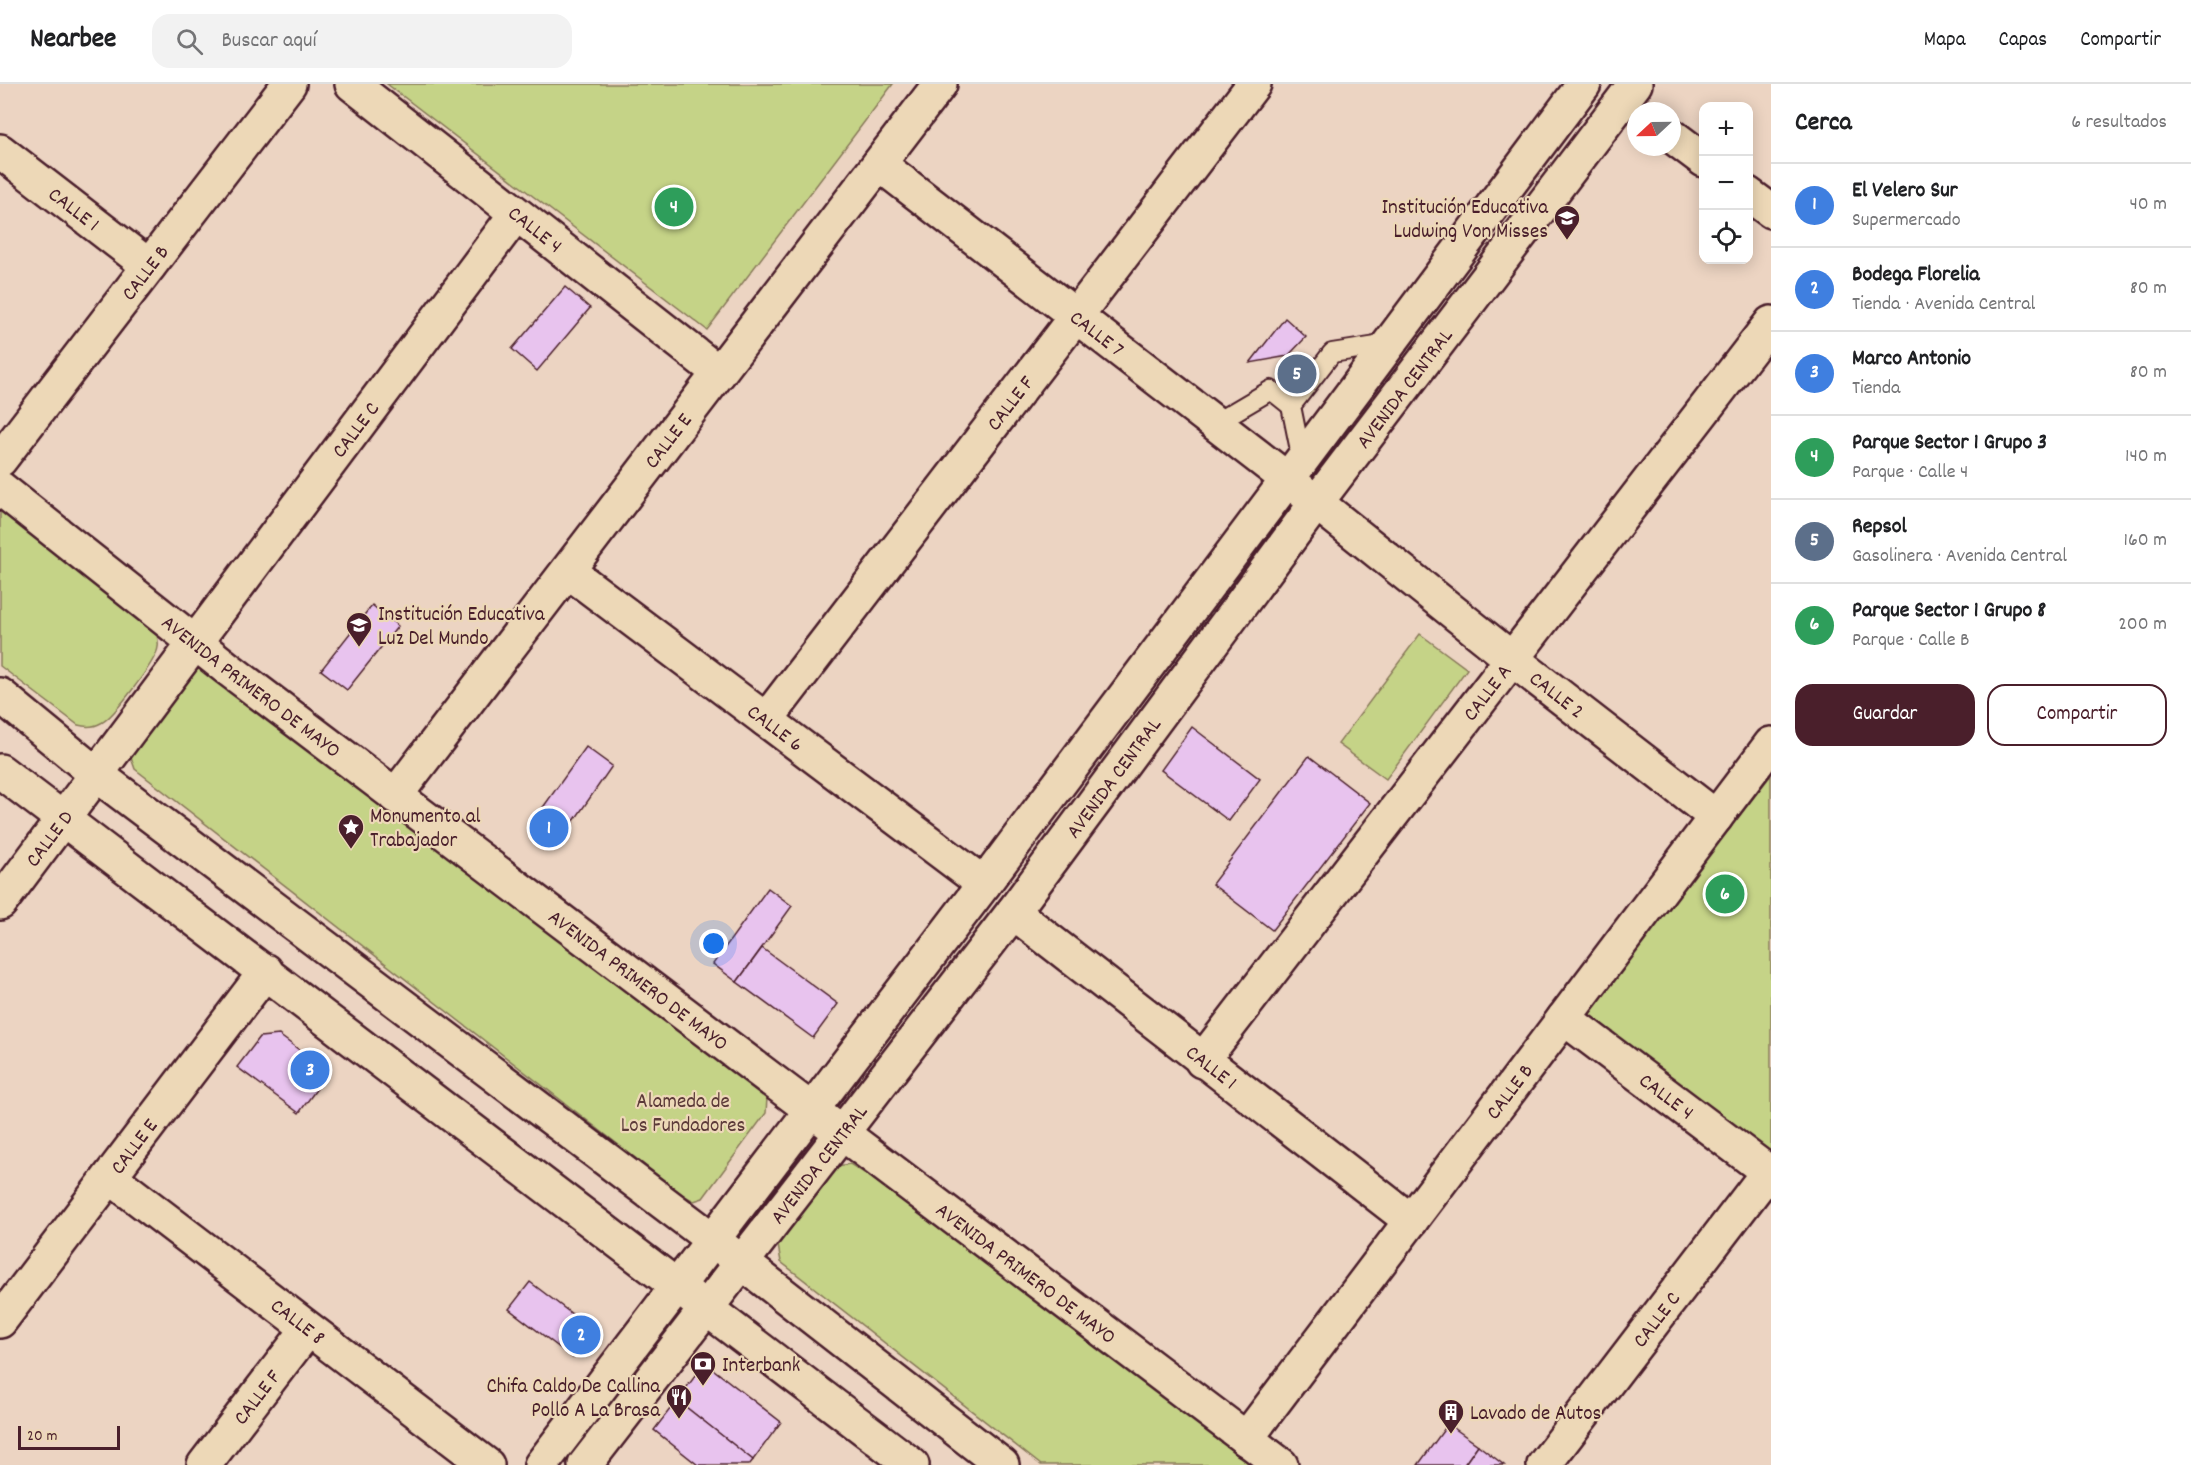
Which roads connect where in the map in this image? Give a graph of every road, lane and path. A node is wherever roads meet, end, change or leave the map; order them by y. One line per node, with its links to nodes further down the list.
1 (289, 84): 14 (street, CALLE B)
2 (352, 84): 13 (street, CALLE 4)
3 (940, 84): 10 (street, CALLE E)
4 (1254, 84): 15 (street, CALLE F)
5 (1584, 84): 17 (street, AVENIDA CENTRAL)
6 (1633, 98): 24 (street, AVENIDA CENTRAL)
7 (1681, 143): 9 (street)
8 (0, 151): 14 (street, CALLE 1)
9 (1699, 156)
10 (879, 164): 15 (street, CALLE 7); 18 (street, CALLE E)
11 (1753, 197): 12 (street)
12 (1771, 211)
13 (516, 214): 18 (street, CALLE 4); 26 (street, CALLE C)
14 (149, 266): 21 (street, CALLE B)
15 (1076, 316): 20 (street, CALLE 7); 29 (street, CALLE F)
16 (1771, 323): 27 (street, CALLE A)
17 (1389, 344): 19 (lane); 22 (street, AVENIDA CENTRAL)
18 (719, 373): 25 (street, CALLE E)
19 (1291, 406): 20 (lane); 22 (lane)
20 (1215, 423): 22 (street, CALLE 7)
21 (0, 460)
22 (1294, 469): 24 (street, CALLE 7); 36 (street, AVENIDA CENTRAL)
23 (0, 488): 26 (street, AVENIDA PRIMERO DE MAYO)
24 (1316, 503): 27 (street, CALLE 2); 38 (street, AVENIDA CENTRAL)
25 (568, 571): 29 (street, CALLE 6); 33 (street, CALLE E)
26 (195, 643): 32 (street, CALLE C); 33 (street, AVENIDA PRIMERO DE MAYO)
27 (1512, 659): 34 (street, CALLE 2); 41 (street, CALLE A)
28 (0, 695): 32 (street)
29 (766, 720): 36 (street, CALLE 6)
30 (1771, 744): 34 (street, CALLE B)
31 (0, 771): 35 (street)
32 (96, 774): 35 (street, CALLE D); 47 (street)
33 (395, 796): 42 (street, AVENIDA PRIMERO DE MAYO)
34 (1716, 817): 40 (street, CALLE B)
35 (64, 819): 37 (street, CALLE D); 39 (street)
36 (984, 884): 42 (street, AVENIDA CENTRAL)
37 (0, 903)
38 (1013, 912): 41 (street, CALLE 1); 43 (street, AVENIDA CENTRAL)
39 (266, 971): 45 (street, CALLE E); 49 (street)
40 (1564, 1018): 44 (street, CALLE 4); 46 (street, CALLE B)
41 (1202, 1061): 46 (street, CALLE 1)
42 (812, 1110): 43 (street, AVENIDA PRIMERO DE MAYO); 47 (street, AVENIDA CENTRAL)
43 (841, 1131): 48 (street, AVENIDA CENTRAL); 53 (street, AVENIDA PRIMERO DE MAYO)
44 (1770, 1173): 61 (street, CALLE C)
45 (110, 1177): 51 (street, CALLE E); 52 (street, CALLE 8)
46 (1411, 1221): 53 (street, CALLE B)
47 (713, 1240): 48 (street); 49 (street, AVENIDA CENTRAL)
48 (742, 1263): 50 (street, AVENIDA CENTRAL); 59 (street)
49 (677, 1287): 50 (street); 56 (street, AVENIDA CENTRAL)
50 (708, 1309): 57 (street, AVENIDA CENTRAL); 58 (street)
51 (0, 1321)
52 (308, 1329): 54 (street, CALLE F); 55 (street, CALLE 8)
53 (1246, 1439): 60 (street, AVENIDA PRIMERO DE MAYO)
54 (204, 1465)
55 (487, 1465)
56 (541, 1465)
57 (585, 1465)
58 (912, 1465)
59 (1002, 1465)
60 (1281, 1465)
61 (1544, 1465)

